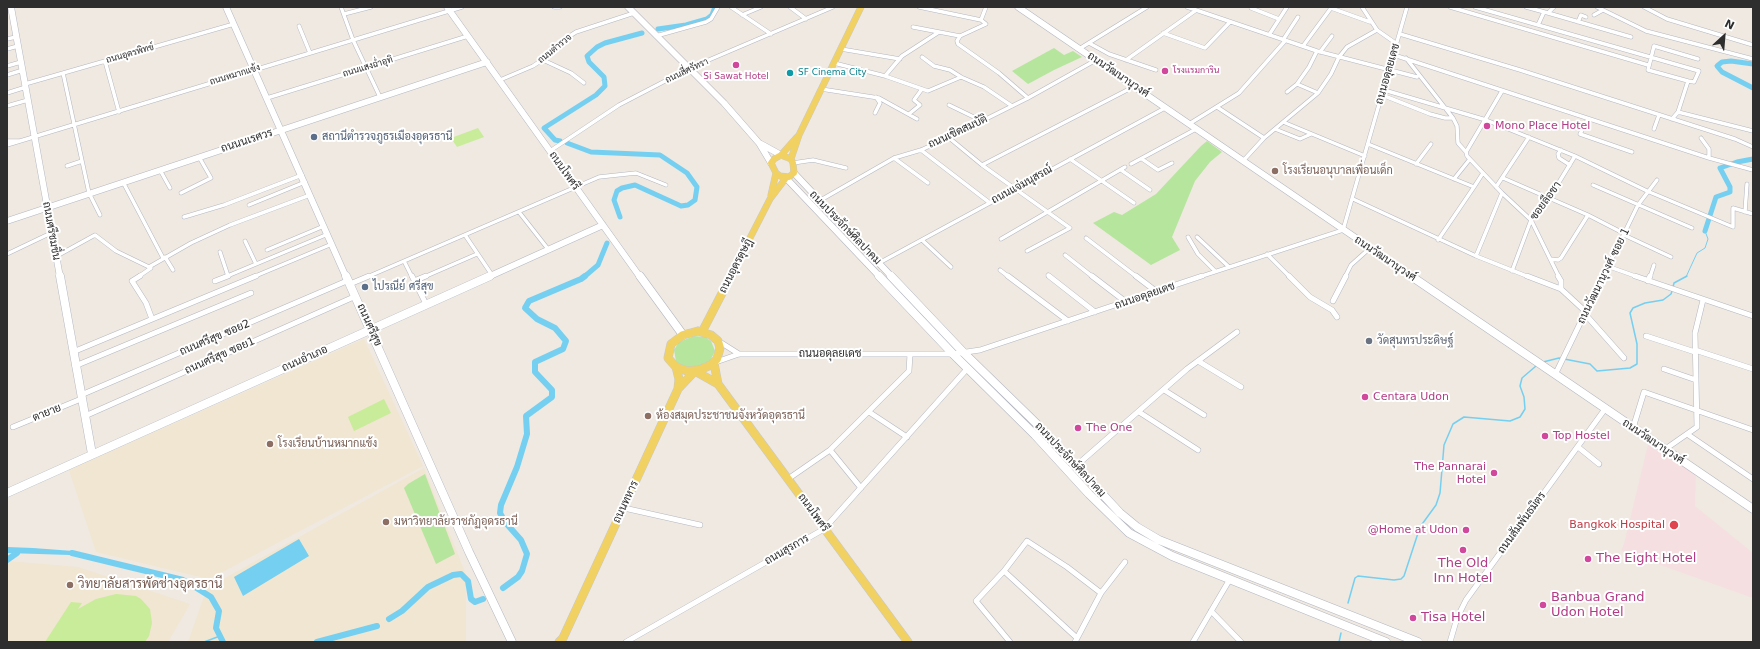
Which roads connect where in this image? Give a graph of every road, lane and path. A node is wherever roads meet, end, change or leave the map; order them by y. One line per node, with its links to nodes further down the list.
1 (226, 7): 51 (street, ถนนศรีสุข)
2 (341, 7): 39 (street)
3 (371, 7): 39 (street)
4 (462, 7): 31 (street, ถนนหมากแข้ง)
5 (554, 7): 6 (street)
6 (560, 7)
7 (628, 7): 37 (street)
8 (718, 7): 61 (street)
9 (731, 7): 40 (street)
10 (761, 7): 40 (street)
11 (790, 7): 45 (street)
12 (833, 7): 45 (street, ถนนสี่ศรัทรา)
13 (861, 7): 76 (main road)
14 (919, 7): 30 (street)
15 (986, 7): 47 (street)
16 (1018, 7): 77 (street, ถนนวัฒนานุวงศ์)
17 (1147, 7): 70 (street)
18 (1186, 7): 34 (street)
19 (1203, 7): 34 (street)
20 (1251, 7): 46 (street)
21 (1287, 7): 46 (street)
22 (1362, 7): 49 (street)
23 (1407, 7): 59 (street, ถนนอดุลยเดช)
24 (1450, 7): 44 (street)
25 (1475, 7): 35 (street)
26 (1526, 7): 36 (street)
27 (1554, 7): 38 (street)
28 (1597, 7): 33 (street)
29 (1644, 7): 72 (street)
30 (936, 8): 47 (street)
31 (449, 9): 60 (street, ถนนโพศรี); 68 (street, ถนนหมากแข้ง)
32 (10, 10): 65 (street, ถนนศรีชมชื่น)
33 (1603, 10): 41 (street); 85 (street)
34 (1196, 11): 48 (street); 57 (street)
35 (1490, 12): 44 (street); 52 (street)
36 (1544, 12): 38 (street); 52 (street)
37 (634, 13): 61 (street); 88 (street, ถนนตำรวจ)
38 (1548, 13): 50 (street)
39 (344, 14): 68 (street)
40 (742, 15): 58 (street)
41 (1594, 15)
42 (1298, 17): 69 (street)
43 (1586, 17): 50 (street)
44 (1487, 18): 95 (street)
45 (806, 19): 58 (street, ถนนสี่ศรัทรา)
46 (1279, 19): 63 (street)
47 (981, 20): 62 (street)
48 (1230, 22): 57 (street); 63 (street)
49 (1370, 22): 55 (street); 74 (street)
50 (1578, 22): 66 (street)
51 (234, 24): 91 (street, ถนนอุดรพิทข์); 99 (street, ถนนศรีสุข)
52 (1538, 25): 84 (street)
53 (298, 26): 79 (street)
54 (913, 27): 56 (street)
55 (1377, 30): 71 (street); 82 (street)
56 (939, 32): 62 (street); 86 (street)
57 (1163, 32): 90 (street)
58 (771, 34): 98 (street, ถนนสี่ศรัทรา)
59 (1400, 34): 71 (street, ถนนอดุลยเดช); 137 (street)
60 (468, 36): 93 (street, ถนนโพศรี); 97 (street, ถนนแสงฉ่ำอุทิ)
61 (656, 36): 98 (street)
62 (960, 36): 125 (street)
63 (1269, 36): 69 (street)
64 (1332, 36): 78 (street)
65 (16, 37): 67 (street); 73 (street, ถนนศรีชมชื่น)
66 (1631, 38)
67 (7, 39)
68 (353, 40): 79 (street, ถนนหมากแข้ง); 97 (street)
69 (1284, 41): 74 (street); 130 (street)
70 (1089, 43): 77 (street); 90 (street)
71 (1397, 44): 80 (street, ถนนอดุลยเดช)
72 (1753, 45)
73 (18, 46): 75 (street); 92 (street, ถนนศรีชมชื่น)
74 (1303, 46): 78 (street)
75 (7, 49)
76 (841, 49): 86 (street); 94 (main road)
77 (1079, 49): 89 (street, ถนนวัฒนานุวงศ์)
78 (1319, 51): 82 (street); 111 (street)
79 (310, 53): 99 (street, ถนนหมากแข้ง)
80 (1394, 55): 83 (street); 102 (street, ถนนอดุลยเดช)
81 (922, 57): 106 (street)
82 (1339, 57): 102 (street); 120 (street)
83 (1406, 58): 117 (street); 132 (street)
84 (1650, 58): 87 (street); 95 (street); 109 (street)
85 (1753, 58)
86 (900, 59): 105 (street)
87 (1698, 59)
88 (543, 60): 108 (street, ถนนตำรวจ); 110 (street)
89 (1096, 60): 113 (street, ถนนวัฒนานุวงศ์); 125 (street, ถนนเชิดสมบัติ)
90 (1126, 60): 101 (street)
91 (105, 61): 103 (street, ถนนอุดรพิทข์); 133 (street)
92 (21, 62): 96 (street); 100 (street, ถนนศรีชมชื่น)
93 (486, 62): 108 (street, ถนนโพศรี); 122 (street, ถนนนเรศวร)
94 (834, 63): 105 (street); 114 (main road)
95 (1648, 65): 109 (street)
96 (7, 66)
97 (366, 68): 122 (street); 124 (street, ถนนแสงฉ่ำอุทิ)
98 (690, 68): 161 (street); 168 (street, ถนนสี่ศรัทรา)
99 (254, 69): 124 (street, ถนนศรีสุข); 133 (street, ถนนหมากแข้ง)
100 (22, 70): 104 (street); 112 (street, ถนนศรีชมชื่น)
101 (1156, 70)
102 (1389, 70): 107 (street); 116 (street, ถนนอดุลยเดช)
103 (63, 73): 112 (street, ถนนอุดรพิทข์); 146 (street)
104 (7, 75)
105 (885, 76): 115 (street)
106 (961, 77): 115 (street); 129 (street)
107 (1417, 77)
108 (500, 80): 168 (street, ถนนโพศรี)
109 (1688, 81): 134 (street)
110 (584, 83)
111 (1297, 84): 118 (street); 120 (street)
112 (25, 85): 119 (street, ถนนอุดรพิทข์); 126 (street, ถนนศรีชมชื่น)
113 (1135, 86): 131 (street, ถนนวัฒนานุวงศ์); 187 (street)
114 (821, 89): 123 (street); 153 (main road)
115 (922, 89): 136 (street)
116 (1384, 90): 121 (street, ถนนอดุลยเดช); 132 (street)
117 (1502, 91): 139 (street); 142 (street)
118 (1287, 92)
119 (7, 93)
120 (1318, 93): 144 (street)
121 (1382, 95): 138 (street); 162 (street, ถนนอดุลยเดช)
122 (380, 97): 150 (street, ถนนนเรศวร)
123 (876, 97): 135 (street); 136 (street)
124 (267, 98): 150 (street, ถนนศรีสุข)
125 (1028, 98): 129 (street, ถนนเชิดสมบัติ)
126 (28, 100): 128 (street); 154 (street, ถนนศรีชมชื่น)
127 (949, 105): 143 (street)
128 (7, 106)
129 (1012, 106): 143 (street, ถนนเชิดสมบัติ)
130 (1217, 107): 145 (street); 157 (street)
131 (1165, 108): 145 (street, ถนนวัฒนานุวงศ์); 177 (street, ถนนแจ่มนุสรณ์)
132 (1446, 108): 138 (street); 142 (street)
133 (119, 112): 146 (street, ถนนหมากแข้ง)
134 (1678, 112): 141 (street); 151 (street)
135 (875, 113)
136 (909, 114): 140 (street)
137 (1659, 115): 141 (street); 149 (street)
138 (1453, 118): 169 (street)
139 (1588, 118): 170 (street); 176 (street)
140 (917, 119)
141 (1672, 119): 165 (street)
142 (1486, 120): 156 (street); 169 (street)
143 (982, 121): 155 (street, ถนนเชิดสมบัติ)
144 (1283, 122): 148 (street); 152 (street)
145 (1189, 124): 147 (street, ถนนวัฒนานุวงศ์)
146 (75, 125): 154 (street, ถนนหมากแข้ง); 180 (street)
147 (1196, 129): 178 (street); 182 (street, ถนนวัฒนานุวงศ์)
148 (1275, 129): 152 (street); 157 (street)
149 (1654, 129)
150 (281, 130): 174 (street, ถนนนเรศวร); 198 (street, ถนนศรีสุข)
151 (1753, 131)
152 (1311, 134): 172 (street)
153 (799, 135): 171 (main road); 181 (main road)
154 (35, 137): 160 (street, ถนนหมากแข้ง); 227 (street, ถนนศรีชมชื่น)
155 (948, 137): 166 (street, ถนนเชิดสมบัติ); 187 (street)
156 (1529, 137): 167 (street); 197 (street)
157 (1264, 138): 182 (street)
158 (1701, 138): 176 (street)
159 (7, 141): 160 (street)
160 (20, 141): 164 (street, ถนนหมากแข้ง)
161 (759, 143): 171 (street); 183 (street)
162 (1368, 144): 172 (street, ถนนอดุลยเดช); 186 (street)
163 (1431, 144): 186 (street)
164 (7, 145)
165 (1752, 147)
166 (922, 150): 175 (street, ถนนเชิดสมบัติ); 222 (street)
167 (1561, 150): 173 (street); 188 (street)
168 (550, 151): 208 (street, ถนนโพศรี)
169 (1466, 152): 179 (street)
170 (1632, 152)
171 (781, 155): 181 (main road); 183 (main road)
172 (1365, 156): 220 (street, ถนนอดุลยเดช)
173 (1575, 156): 188 (street, ซอยลือชา); 213 (street)
174 (199, 157): 191 (street, ถนนนเรศวร); 215 (street)
175 (894, 158): 203 (street); 221 (street, ถนนเชิดสมบัติ)
176 (1709, 158): 192 (street)
177 (1070, 159): 201 (street); 211 (street, ถนนแจ่มนุสรณ์)
178 (1142, 159): 184 (street); 185 (street)
179 (1470, 159): 195 (street); 199 (street)
180 (82, 161): 189 (street); 214 (street)
181 (792, 161): 190 (street); 194 (main road)
182 (1242, 161): 240 (street, ถนนวัฒนานุวงศ์)
183 (772, 163): 193 (main road)
184 (1172, 163)
185 (1131, 164)
186 (1416, 164): 199 (street)
187 (982, 165): 211 (street)
188 (1570, 165): 218 (street, ซอยลือชา)
189 (67, 166)
190 (846, 168)
191 (160, 170): 202 (street, ถนนนเรศวร); 210 (street)
192 (1753, 170)
193 (776, 173): 196 (main road); 219 (main road, ถนนอุดรดุษฎี)
194 (794, 173): 196 (main road); 221 (street, ถนนประจักษ์ศิลปาคม)
195 (1483, 173): 207 (street); 209 (street)
196 (786, 178): 219 (main road, ถนนอุดรดุษฎี); 224 (street, ถนนประจักษ์ศิลปาคม)
197 (1503, 178): 207 (street); 218 (street)
198 (303, 179): 217 (street, ถนนศรีสุข); 225 (street); 234 (street)
199 (1454, 179): 209 (street)
200 (1657, 180): 213 (street, ถนนวัฒนานุวงศ์ ซอย 1)
201 (1102, 181): 212 (street); 223 (street); 230 (street)
202 (123, 182): 214 (street, ถนนนเรศวร); 265 (street)
203 (928, 183)
204 (1747, 184): 229 (street)
205 (666, 185): 208 (street, ถนนศรีสุข ซอย2)
206 (1594, 185): 226 (street)
207 (1496, 186): 216 (street)
208 (575, 187): 228 (street, ถนนศรีสุข ซอย2); 237 (street, ถนนโพศรี)
209 (1474, 187): 250 (street)
210 (170, 188)
211 (1015, 189): 222 (street, ถนนแจ่มนุสรณ์); 230 (street)
212 (1150, 190)
213 (1647, 191): 226 (street, ถนนวัฒนานุวงศ์ ซอย 1); 229 (street)
214 (89, 193): 227 (street, ถนนนเรศวร); 232 (street)
215 (181, 193)
216 (1502, 193): 235 (street); 262 (street)
217 (310, 195): 238 (street, ถนนศรีสุข); 265 (street)
218 (1550, 197): 233 (street); 235 (street, ซอยลือชา)
219 (770, 199): 302 (main road, ถนนอุดรดุษฎี)
220 (1353, 199): 240 (street, ถนนอดุลยเดช); 250 (street)
221 (819, 200): 224 (street); 268 (street, ถนนประจักษ์ศิลปาคม)
222 (990, 203): 249 (street, ถนนแจ่มนุสรณ์)
223 (1134, 203)
224 (811, 204): 275 (street, ถนนประจักษ์ศิลปาคม)
225 (249, 205)
226 (1638, 205): 239 (street); 243 (street, ถนนวัฒนานุวงศ์ ซอย 1)
227 (46, 207): 236 (street, ถนนนเรศวร); 241 (street, ถนนศรีชมชื่น)
228 (519, 212): 244 (street, ถนนศรีสุข ซอย2); 255 (street)
229 (1745, 212): 231 (street)
230 (1047, 213): 248 (street); 256 (street)
231 (1753, 214)
232 (100, 215)
233 (1588, 215): 243 (street); 266 (street)
234 (184, 217)
235 (1531, 220): 266 (street); 279 (street, ซอยลือชา)
236 (7, 221)
237 (603, 225): 255 (street, ถนนอำเภอ); 304 (street, ถนนโพศรี)
238 (324, 226): 242 (street, ถนนศรีสุข); 254 (street)
239 (1692, 228)
240 (1343, 230): 253 (street, ถนนวัฒนานุวงศ์); 260 (street, ถนนอดุลยเดช)
241 (51, 232): 258 (street); 263 (street, ถนนศรีชมชื่น)
242 (328, 234): 252 (street, ถนนศรีสุข); 269 (street)
243 (1624, 234): 264 (street); 272 (street, ถนนวัฒนานุวงศ์ ซอย 1)
244 (465, 235): 259 (street); 267 (street, ถนนศรีสุข ซอย2)
245 (1188, 237): 278 (street)
246 (1197, 237): 271 (street)
247 (1086, 238): 288 (street)
248 (1001, 239)
249 (922, 240): 268 (street, ถนนแจ่มนุสรณ์); 274 (street)
250 (1438, 240): 262 (street)
251 (245, 241): 269 (street)
252 (332, 244): 286 (street, ถนนศรีสุข); 299 (street)
253 (1370, 248): 292 (street); 323 (street, ถนนวัฒนานุวงศ์)
254 (267, 250)
255 (548, 250): 281 (street, ถนนอำเภอ)
256 (1027, 251)
257 (220, 252): 282 (street)
258 (7, 254)
259 (477, 254): 281 (street); 284 (street)
260 (1267, 254): 271 (street, ถนนอดุลยเดช); 298 (street)
261 (1065, 255): 293 (street)
262 (1476, 256): 279 (street)
263 (55, 257): 273 (street); 308 (street, ถนนศรีชมชื่น)
264 (1671, 257)
265 (164, 258): 273 (street); 276 (street)
266 (1550, 259): 287 (street)
267 (404, 261): 284 (street); 286 (street, ถนนศรีสุข ซอย2)
268 (879, 263): 275 (street); 309 (street, ถนนประจักษ์ศิลปาคม)
269 (256, 264): 282 (street)
270 (1654, 265): 285 (street)
271 (1228, 266): 278 (street, ถนนอดุลยเดช)
272 (1607, 266): 285 (street); 296 (street, ถนนวัฒนานุวงศ์ ซอย 1)
273 (149, 267): 299 (street)
274 (950, 267)
275 (872, 269): 312 (street, ถนนประจักษ์ศิลปาคม)
276 (173, 270)
277 (1000, 270): 300 (street)
278 (1215, 270): 288 (street, ถนนอดุลยเดช)
279 (1512, 271): 287 (street)
280 (1048, 274): 295 (street)
281 (492, 275): 294 (street, ถนนอำเภอ)
282 (228, 276): 283 (street)
283 (215, 281)
284 (414, 281): 294 (street)
285 (1648, 281): 291 (street)
286 (350, 282): 290 (street, ถนนศรีสุข); 329 (street, ถนนศรีสุข ซอย2)
287 (1562, 289): 296 (street)
288 (1157, 292): 293 (street, ถนนอดุลยเดช)
289 (251, 293): 317 (street)
290 (356, 296): 301 (street, ถนนศรีสุข); 335 (street, ถนนศรีสุข ซอย1)
291 (1703, 300): 297 (street); 307 (street)
292 (1333, 301)
293 (1126, 302): 295 (street, ถนนอดุลยเดช)
294 (426, 304): 301 (street, ถนนอำเภอ)
295 (1095, 312): 300 (street, ถนนอดุลยเดช)
296 (1585, 313): 313 (street); 323 (street, ถนนวัฒนานุวงศ์ ซอย 1)
297 (1753, 316)
298 (1338, 317)
299 (152, 319): 308 (street)
300 (1068, 321): 309 (street, ถนนอดุลยเดช)
301 (371, 329): 345 (street, ถนนอำเภอ); 368 (street, ถนนศรีสุข)
302 (702, 332): 304 (main road); 306 (main road)
303 (1237, 332): 314 (street)
304 (683, 334): 318 (main road)
305 (1646, 336): 307 (street)
306 (718, 341): 310 (street); 315 (main road)
307 (1695, 351): 321 (street); 324 (street)
308 (73, 352): 317 (street, ถนนศรีชมชื่น)
309 (964, 353): 312 (street, ถนนอดุลยเดช); 316 (street, ถนนประจักษ์ศิลปาคม)
310 (739, 354): 311 (street, ถนนอดุลยเดช); 315 (street, ถนนอดุลยเดช)
311 (910, 354): 312 (street, ถนนอดุลยเดช); 332 (street)
312 (953, 354): 319 (street, ถนนประจักษ์ศิลปาคม)
313 (1624, 358)
314 (1198, 361): 326 (street); 328 (street)
315 (714, 362): 322 (main road); 325 (main road, ถนนโพศรี)
316 (975, 364): 319 (street); 347 (street, ถนนประจักษ์ศิลปาคม)
317 (75, 366): 329 (street, ถนนศรีชมชื่น)
318 (676, 367): 322 (main road); 327 (main road)
319 (967, 369): 340 (street, ถนนสุรการ); 348 (street, ถนนประจักษ์ศิลปาคม)
320 (1664, 369): 324 (street)
321 (1753, 369)
322 (695, 371): 325 (main road, ถนนโพศรี); 327 (main road, ถนนทหาร)
323 (1555, 375): 330 (street, ถนนวัฒนานุวงศ์)
324 (1696, 380): 331 (street)
325 (718, 384): 349 (main road, ถนนโพศรี)
326 (1241, 387)
327 (678, 389): 353 (main road, ถนนทหาร)
328 (1164, 390): 333 (street); 334 (street)
329 (81, 397): 335 (street, ถนนศรีชมชื่น); 336 (street, ตายาย)
330 (1605, 409): 337 (street, ถนนวัฒนานุวงศ์); 341 (street, ถนนสัมพันธมิตร)
331 (1697, 410): 337 (street); 338 (street); 339 (street)
332 (869, 412): 340 (street); 342 (street)
333 (1139, 412): 343 (street); 347 (street)
334 (1204, 415)
335 (84, 416): 345 (street, ถนนศรีชมชื่น)
336 (13, 427)
337 (1633, 428): 344 (street, ถนนวัฒนานุวงศ์)
338 (1753, 430)
339 (1687, 434): 344 (street); 350 (street)
340 (907, 436): 351 (street, ถนนสุรการ)
341 (1578, 447): 346 (street); 376 (street, ถนนสัมพันธมิตร)
342 (830, 450): 349 (street); 351 (street)
343 (1198, 450)
344 (1664, 450): 354 (street, ถนนวัฒนานุวงศ์)
345 (92, 454): 352 (street, ถนนอำเภอ)
346 (1599, 464)
347 (1076, 465): 348 (street); 360 (street, ถนนประจักษ์ศิลปาคม)
348 (1068, 471): 361 (street, ถนนประจักษ์ศิลปาคม)
349 (788, 479): 357 (main road, ถนนโพศรี)
350 (1753, 479)
351 (861, 488): 357 (street, ถนนสุรการ)
352 (7, 493)
353 (624, 508): 356 (street); 367 (main road, ถนนทหาร)
354 (1753, 509): 355 (street)
355 (1753, 512)
356 (700, 525)
357 (824, 529): 369 (street, ถนนสุรการ); 370 (main road, ถนนโพศรี)
358 (1125, 562): 362 (street)
359 (1004, 571): 362 (street); 366 (street); 371 (street)
360 (1235, 571): 361 (street); 363 (street, ถนนประจักษ์ศิลปาคม)
361 (1230, 579): 364 (street); 365 (street, ถนนประจักษ์ศิลปาคม)
362 (1101, 593): 366 (street)
363 (1329, 607): 365 (street); 375 (street, ถนนประจักษ์ศิลปาคม)
364 (1211, 612): 372 (street); 373 (street)
365 (1326, 618): 374 (street, ถนนประจักษ์ศิลปาคม)
366 (1076, 640)
367 (561, 641)
368 (512, 642)
369 (626, 642)
370 (908, 642)
371 (1010, 642)
372 (1193, 642)
373 (1241, 642)
374 (1386, 642)
375 (1418, 642)
376 (1450, 642)

